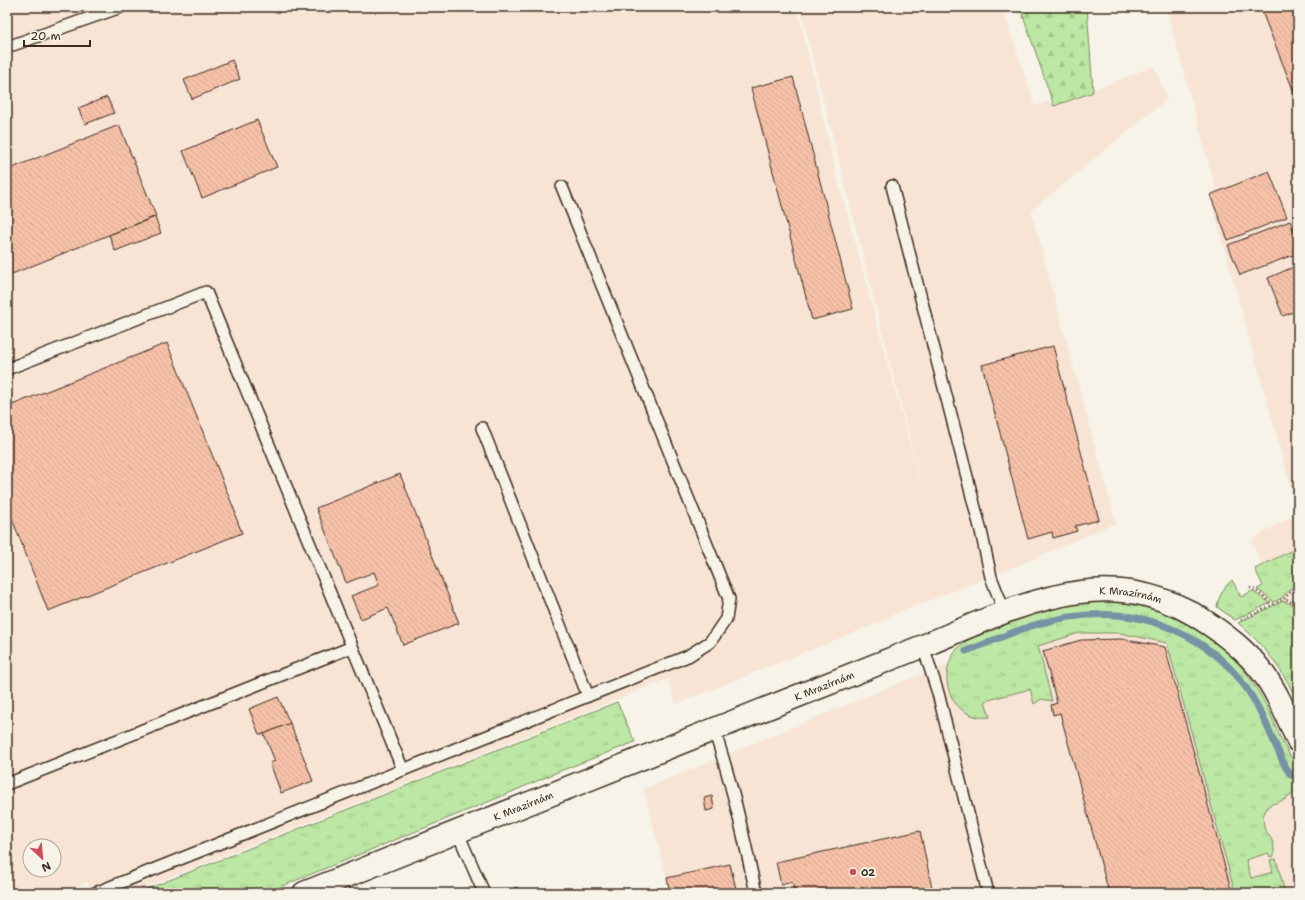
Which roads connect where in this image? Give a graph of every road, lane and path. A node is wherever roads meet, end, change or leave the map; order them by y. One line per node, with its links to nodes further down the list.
1 (121, 7): 2 (lane)
2 (7, 47)
3 (892, 186): 12 (lane)
4 (562, 187): 16 (lane)
5 (7, 369): 15 (lane)
6 (482, 428): 16 (lane)
7 (1298, 584): 9 (path)
8 (1250, 588): 10 (path)
9 (1284, 599): 10 (path); 11 (path)
10 (1273, 604): 13 (path)
11 (1298, 605)
12 (1005, 613): 14 (street, K Mrazírnám); 18 (street, K Mrazírnám)
13 (1236, 622)
14 (923, 646): 17 (street, K Mrazírnám); 28 (lane)
15 (352, 647): 19 (lane); 20 (lane)
16 (588, 696): 19 (lane)
17 (714, 730): 21 (street, K Mrazírnám); 27 (lane)
18 (1298, 741)
19 (403, 770): 24 (lane)
20 (7, 784)
21 (457, 831): 25 (street, K Mrazírnám); 26 (lane)
22 (1298, 833): 23 (path)
23 (1293, 837)
24 (95, 893)
25 (304, 893)
26 (484, 893)
27 (756, 893)
28 (988, 893)

